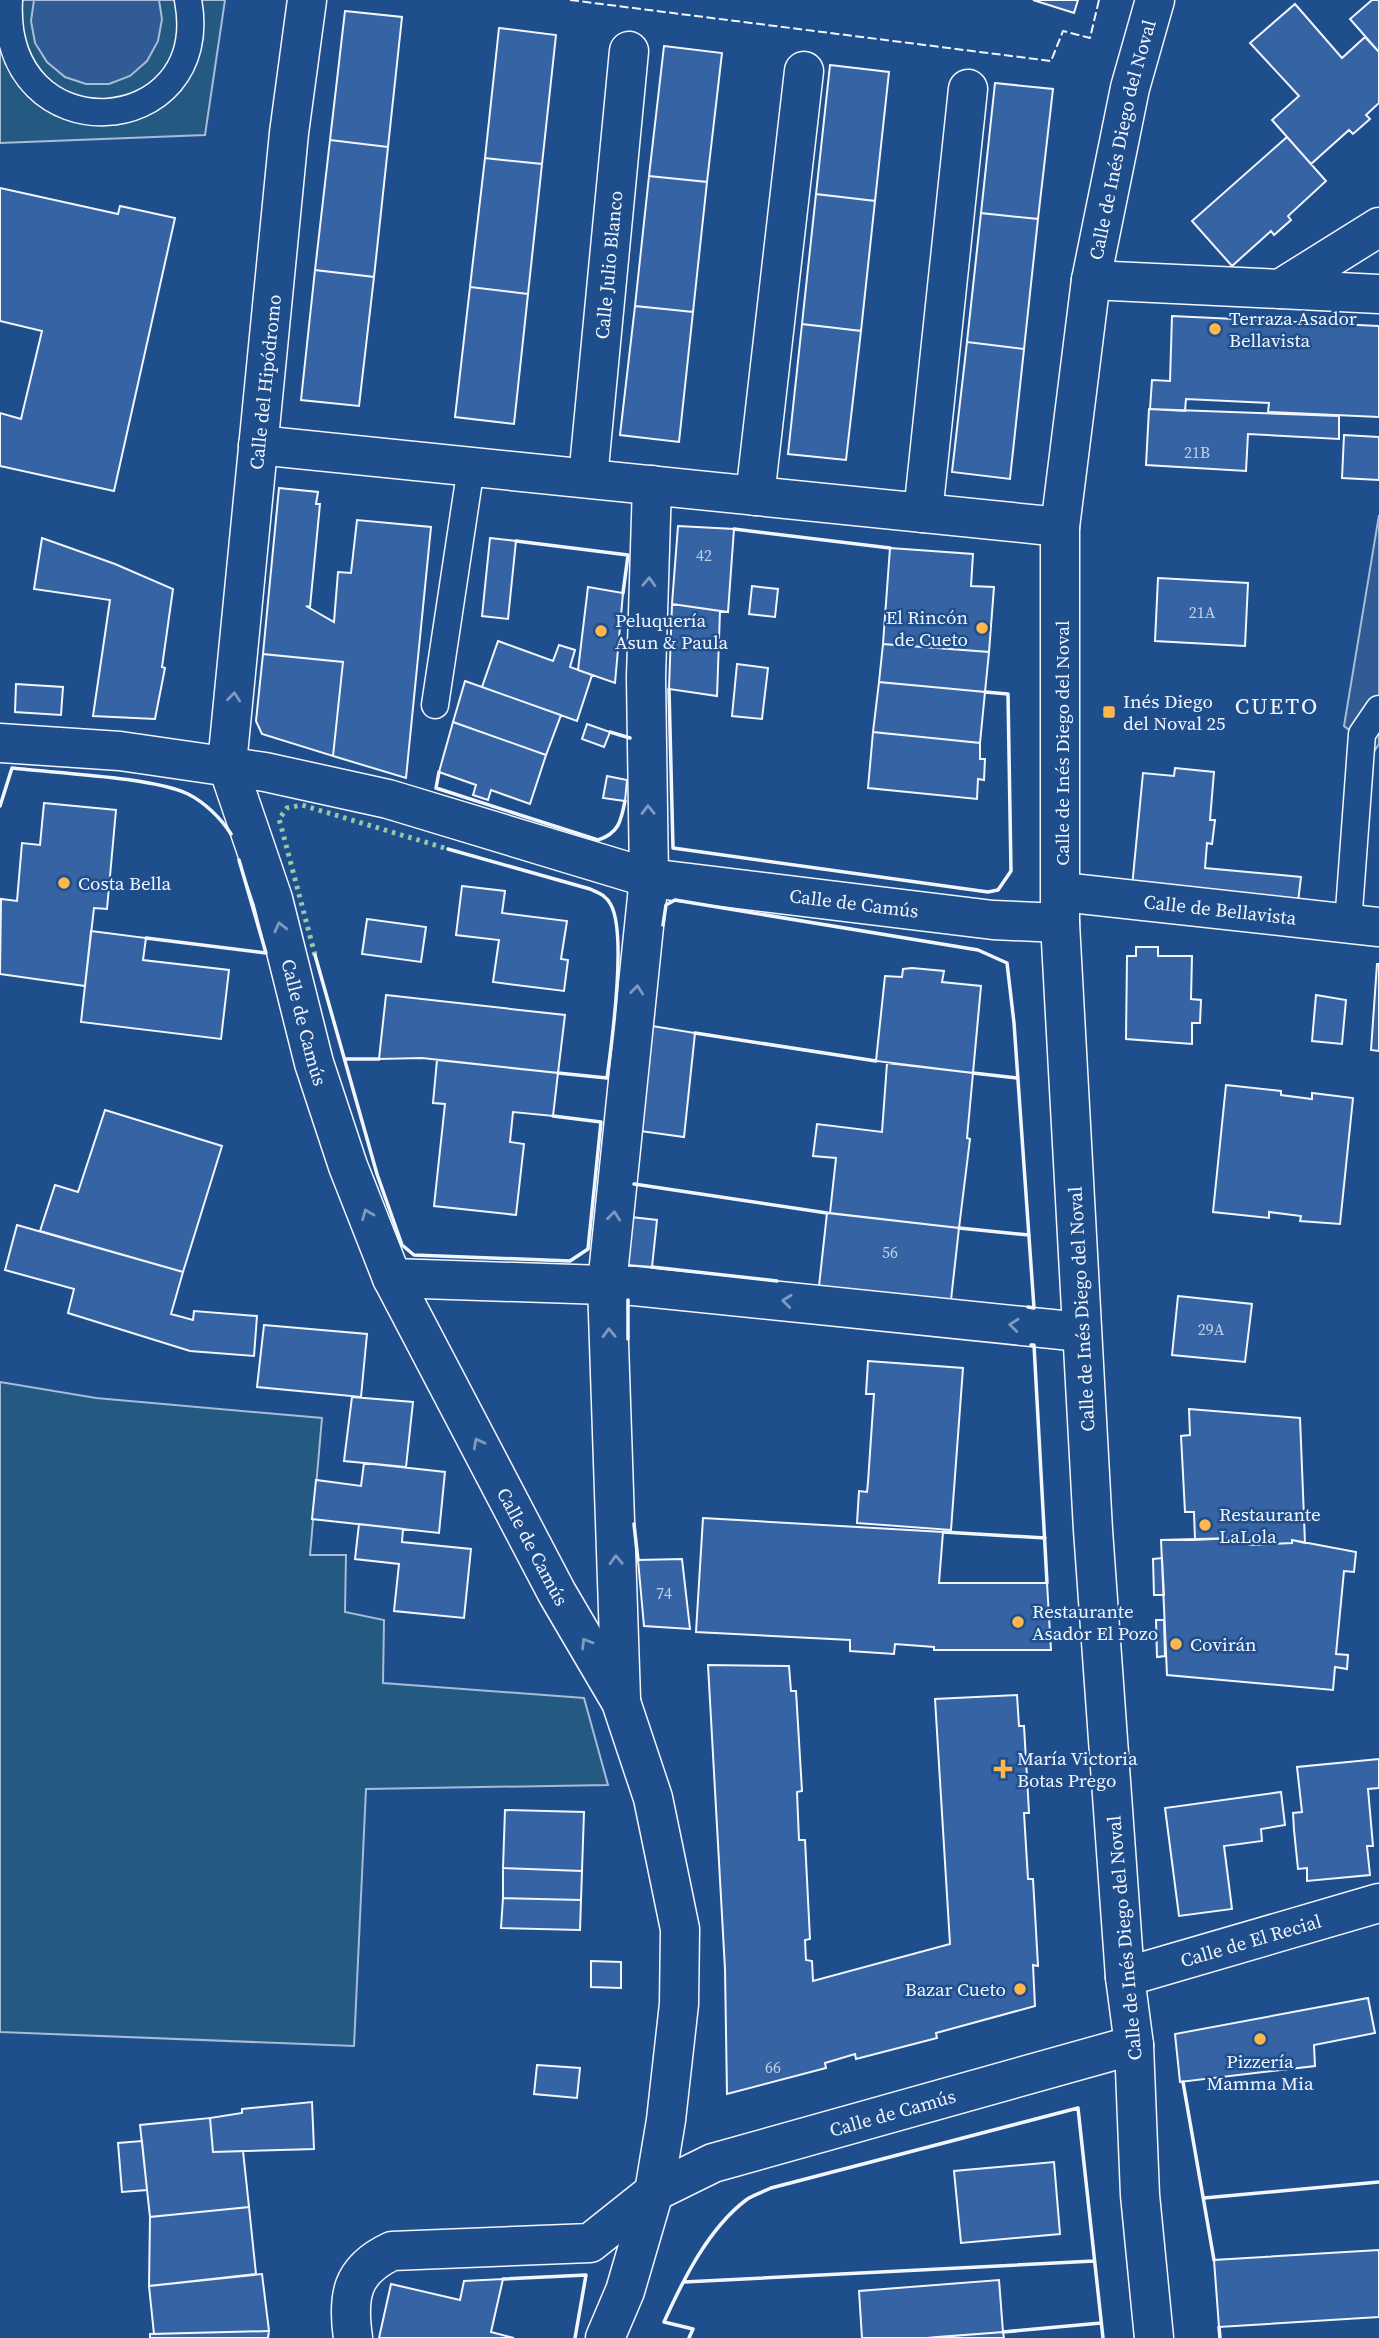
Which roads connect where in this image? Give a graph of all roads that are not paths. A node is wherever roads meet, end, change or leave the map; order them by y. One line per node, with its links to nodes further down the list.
1 (9, 0): 2 (lane)
2 (188, 0)
3 (307, 0): 12 (street, Calle del Hipódromo)
4 (1155, 0): 9 (street, Calle de Inés Diego del Noval)
5 (629, 51): 14 (street, Calle Julio Blanco)
6 (804, 71): 16 (street)
7 (968, 89): 17 (street)
8 (1379, 227): 10 (street)
9 (1091, 280): 10 (street, Calle de Inés Diego del Noval); 18 (street, Calle de Inés Diego del Noval)
10 (1280, 289): 11 (street, Calle de Inés Diego del Noval)
11 (1379, 294)
12 (258, 445): 13 (street); 22 (street, Calle del Hipódromo, one-way to 12)
13 (471, 467): 14 (street); 19 (lane)
14 (587, 478): 15 (street)
15 (652, 485): 16 (street); 23 (street, Calle de Camús, one-way to 15)
16 (755, 496): 17 (street)
17 (923, 513): 18 (street)
18 (1060, 527): 24 (street, Calle de Inés Diego del Noval)
19 (435, 705)
20 (1379, 709): 25 (lane)
21 (0, 743): 22 (street, Calle de Camús)
22 (227, 764): 23 (street, Calle de Camús); 26 (street, Calle de Camús, one-way to 22)
23 (649, 878): 24 (street, Calle de Camús); 27 (street, Calle de Camús, one-way to 23)
24 (1061, 907): 25 (street, Calle de Bellavista); 28 (street, Calle de Inés Diego del Noval)
25 (1364, 925)
26 (392, 1278): 27 (street); 29 (street, Calle de Camús, one-way to 26)
27 (607, 1284): 28 (street, one-way to 27); 29 (street, Calle de Camús, one-way to 27)
28 (1082, 1332): 31 (street, Calle de Inés Diego del Noval)
29 (621, 1702): 33 (street, Calle de Camús)
30 (1379, 1903): 31 (street, Calle de El Recial)
31 (1125, 1978): 32 (street, Calle de Inés Diego del Noval)
32 (1134, 2045): 33 (street, Calle de Camús); 36 (street, Calle de Inés Diego del Noval)
33 (654, 2192): 34 (street, Calle de Camús); 35 (street, Calle de Camús)
34 (354, 2338)
35 (605, 2338)
36 (1154, 2338)

